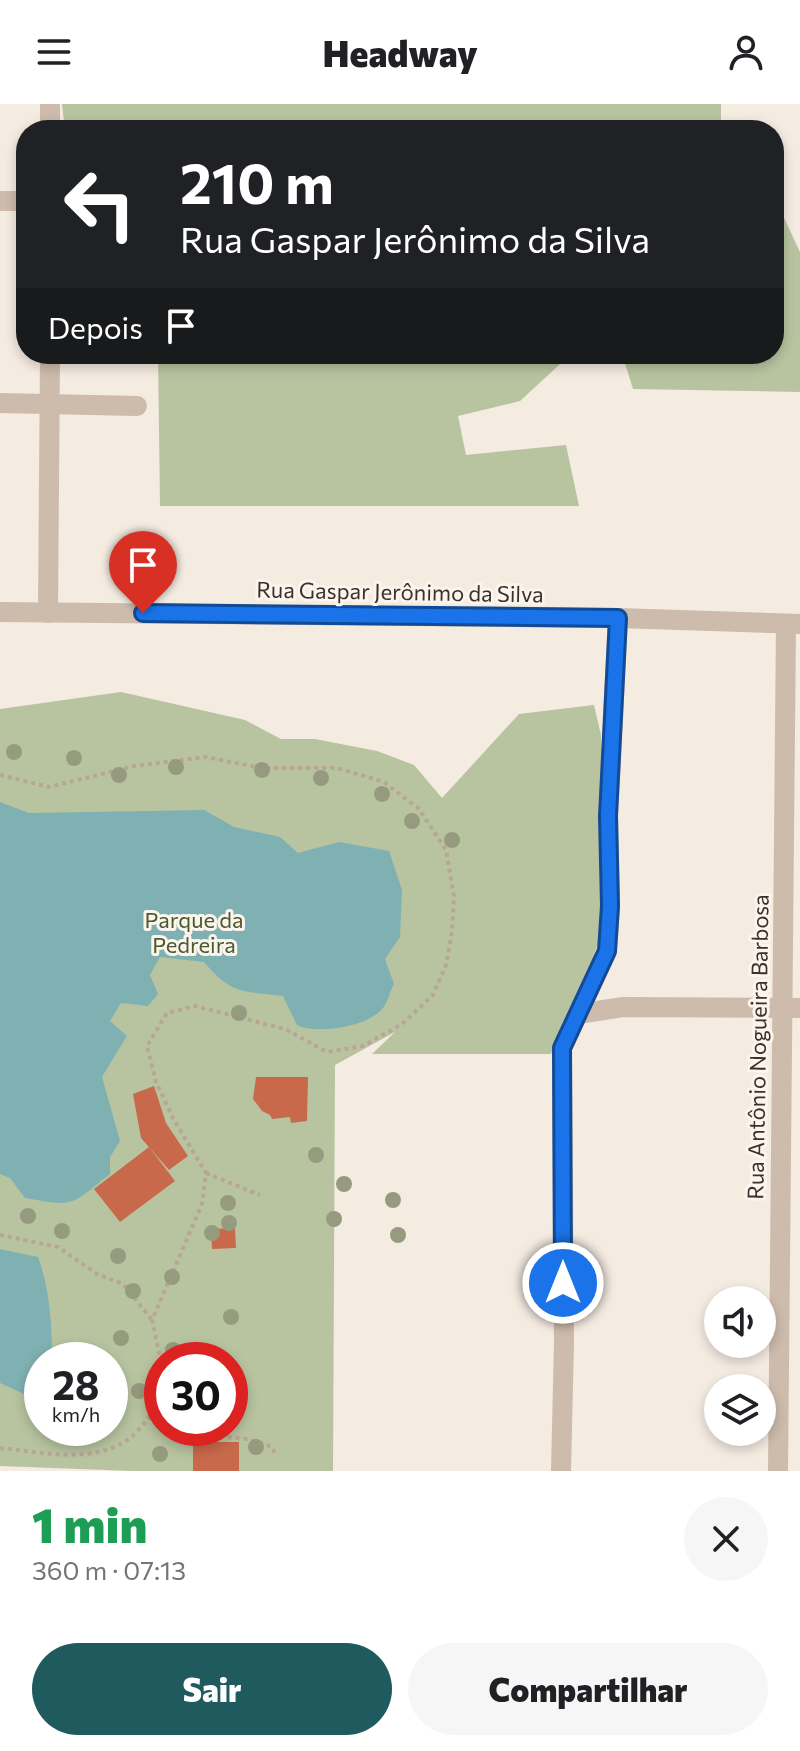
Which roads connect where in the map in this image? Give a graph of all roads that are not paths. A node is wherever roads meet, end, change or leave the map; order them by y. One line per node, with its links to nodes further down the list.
1 (50, 364): 3 (street)
2 (0, 403): 3 (street)
3 (49, 404): 4 (street); 6 (street)
4 (137, 406)
5 (0, 612): 6 (street, Rua Gaspar Jerônimo da Silva)
6 (48, 613): 7 (street, Rua Gaspar Jerônimo da Silva)
7 (618, 618): 8 (street, Rua Gaspar Jerônimo da Silva); 10 (street)
8 (793, 624): 9 (street, Rua Antônio Nogueira Barbosa)
9 (791, 1008): 10 (street); 12 (street, Rua Antônio Nogueira Barbosa)
10 (578, 1014): 11 (street)
11 (561, 1471)
12 (778, 1471)

